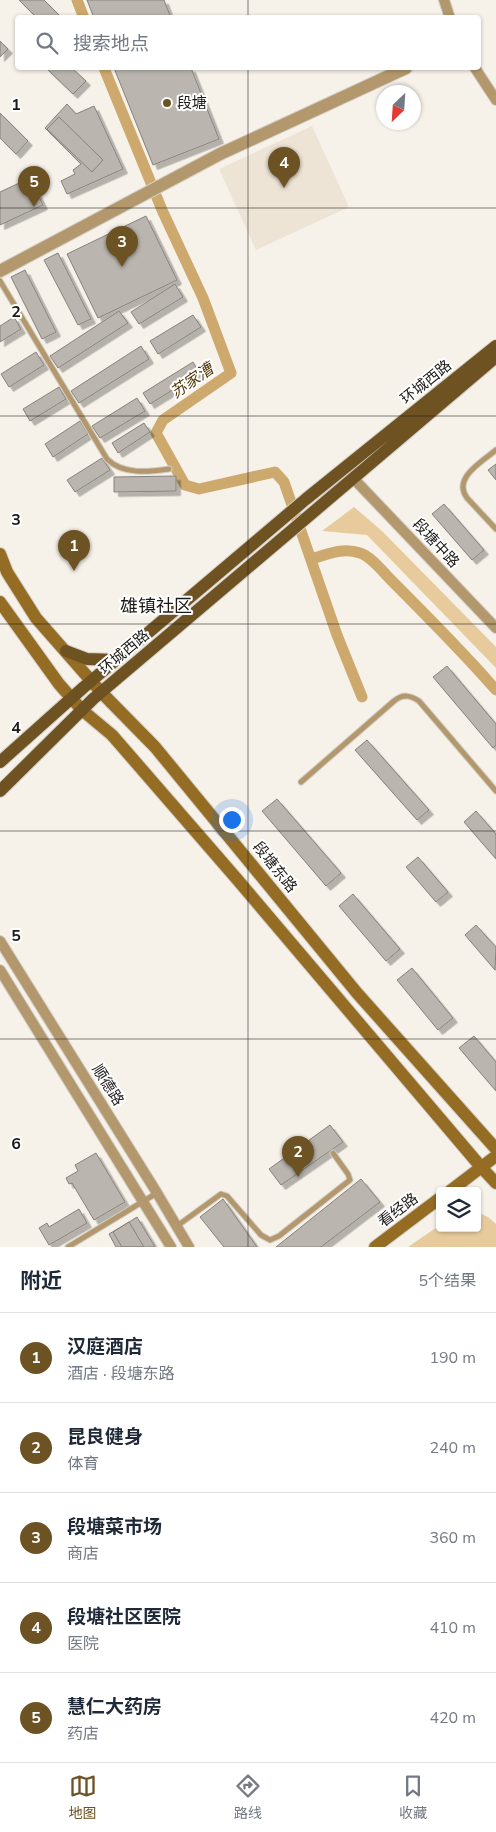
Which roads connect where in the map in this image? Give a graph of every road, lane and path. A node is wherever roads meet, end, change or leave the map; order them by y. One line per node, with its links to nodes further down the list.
1 (444, 0): 2 (street)
2 (449, 15)
3 (402, 70): 6 (street)
4 (477, 70): 5 (street)
5 (496, 100)
6 (0, 271)
7 (0, 281): 11 (lane)
8 (496, 346): 18 (main road, 环城西路)
9 (496, 357): 12 (main road, 环城西路)
10 (496, 450): 13 (lane)
11 (169, 469)
12 (354, 479): 16 (street, 段塘中路); 20 (main road, 环城西路)
13 (496, 529)
14 (0, 554): 17 (main road, 段塘东路)
15 (0, 602): 21 (main road)
16 (496, 628)
17 (66, 651): 18 (main road); 19 (main road, 段塘东路)
18 (116, 660): 19 (main road, 环城西路)
19 (91, 681): 20 (main road, 段塘东路); 21 (main road, 环城西路)
20 (101, 692): 22 (main road, 环城西路); 29 (main road, 段塘东路)
21 (71, 698): 22 (main road); 23 (main road, 环城西路)
22 (82, 710): 25 (main road, 环城西路); 32 (main road)
23 (0, 762)
24 (301, 782): 26 (lane)
25 (0, 791)
26 (496, 791)
27 (0, 941): 35 (street, 顺德路)
28 (0, 970): 36 (street, 顺德路)
29 (496, 1149)
30 (333, 1153): 38 (lane)
31 (496, 1156): 32 (main road)
32 (481, 1168): 33 (main road); 34 (main road)
33 (496, 1183)
34 (455, 1187)
35 (157, 1193): 36 (lane); 38 (street, 顺德路)
36 (143, 1201): 39 (lane); 40 (street, 顺德路)
37 (436, 1201): 42 (main road, 看经路)
38 (176, 1226): 41 (street, 顺德路)
39 (68, 1247)
40 (171, 1247)
41 (189, 1247)
42 (375, 1247)

